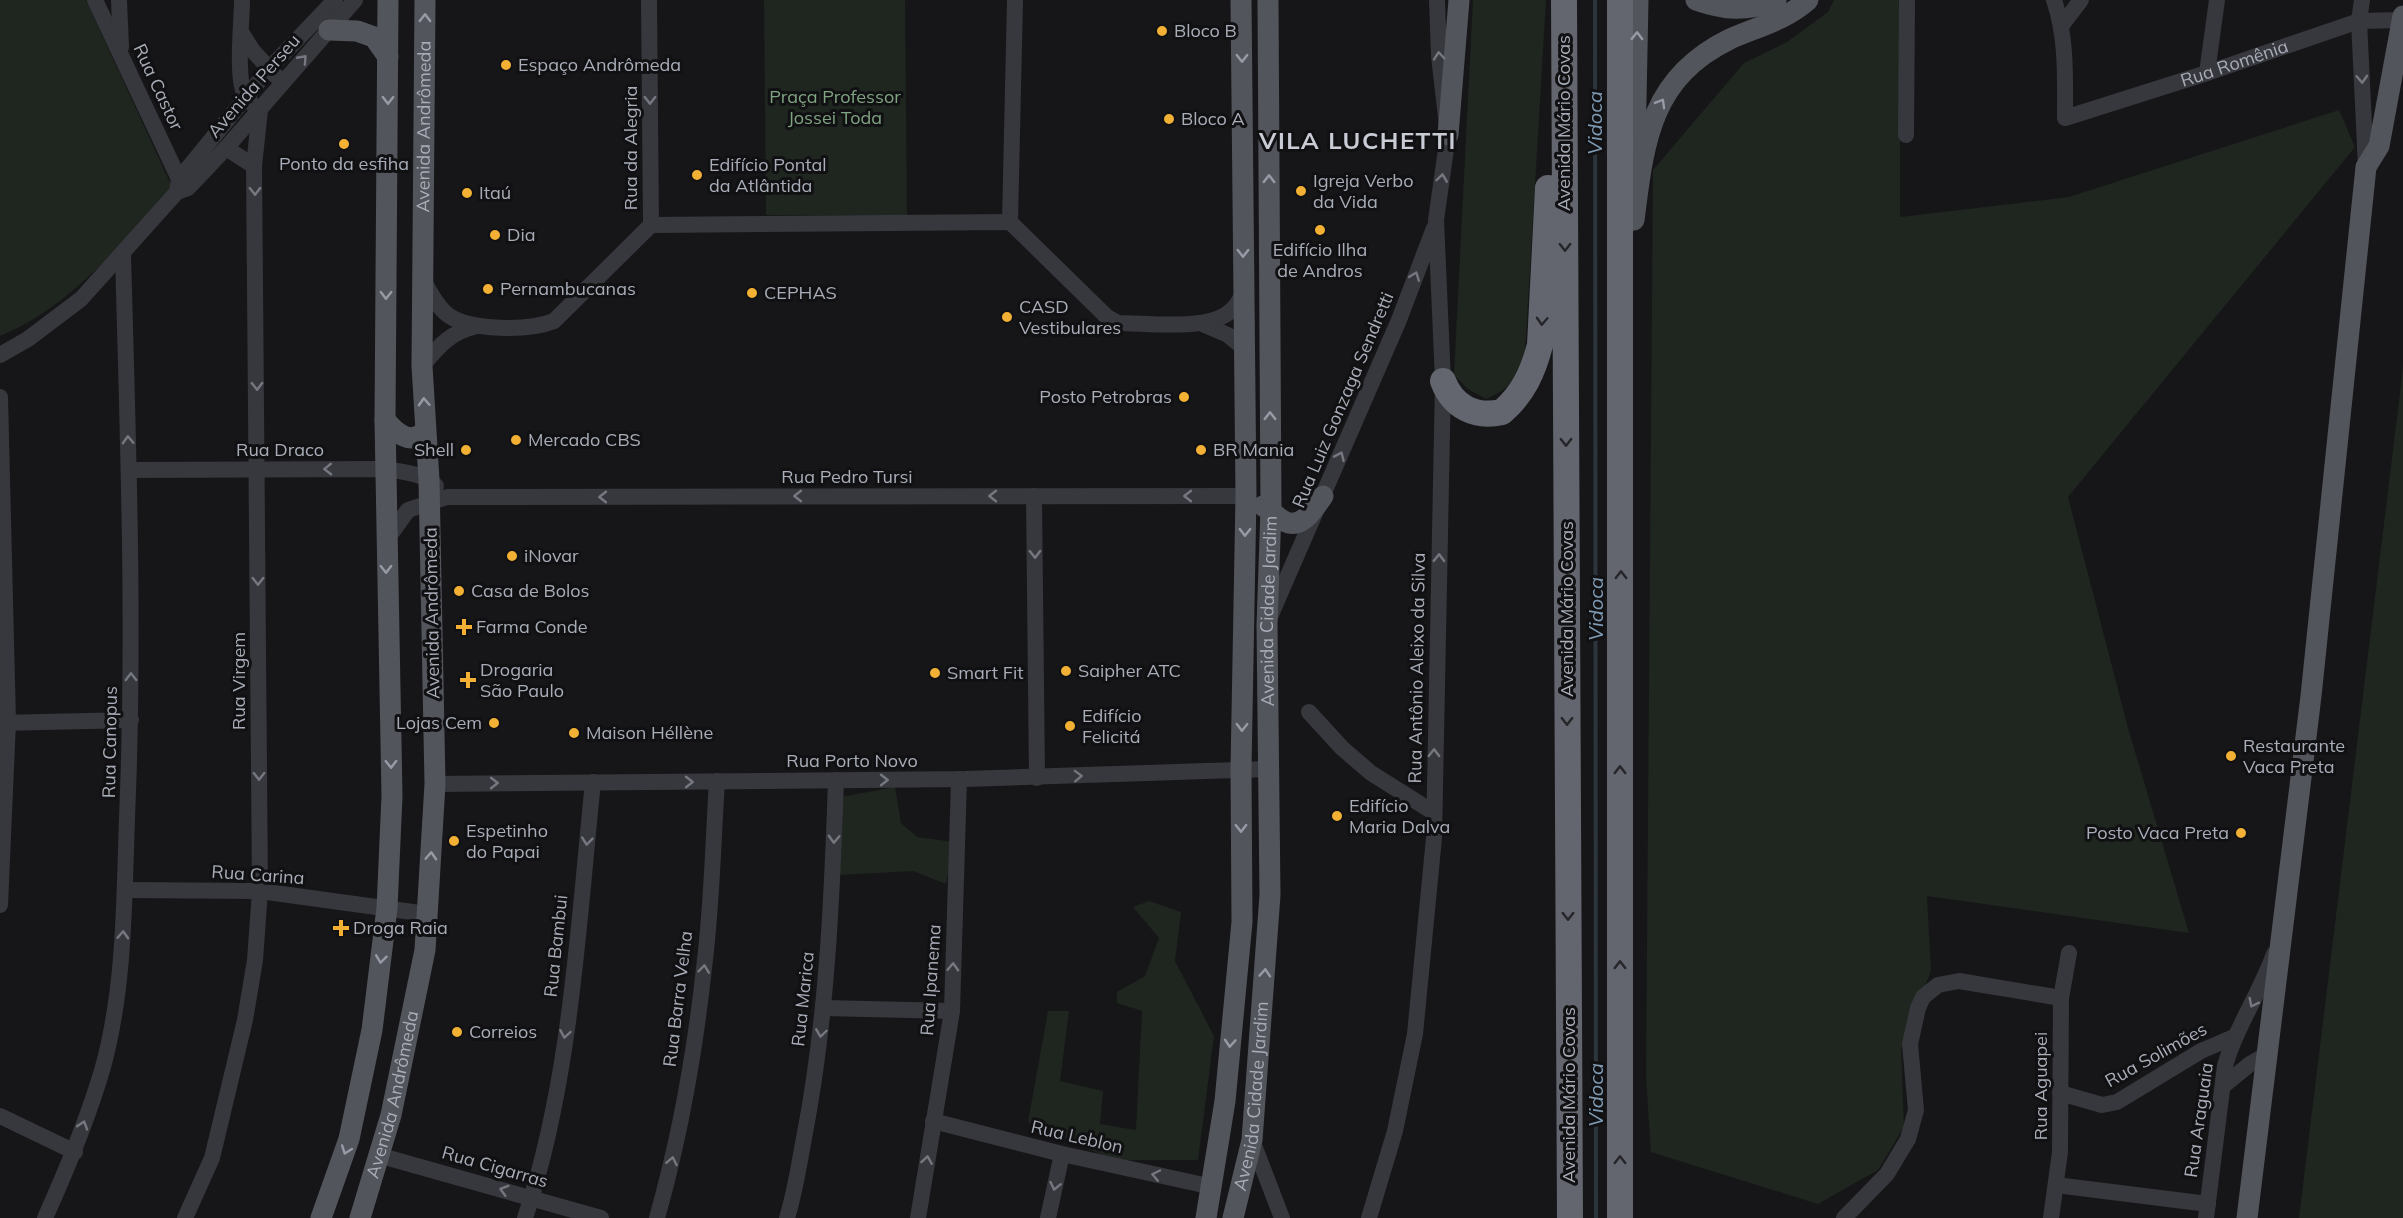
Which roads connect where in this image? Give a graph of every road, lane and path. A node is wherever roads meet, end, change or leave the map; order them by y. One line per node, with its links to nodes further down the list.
1 (95, 0): 31 (street, Rua Castor)
2 (119, 0): 31 (street)
3 (242, 0): 29 (street)
4 (335, 0): 33 (street, Avenida Perseu)
5 (356, 0): 28 (street, Avenida Perseu)
6 (388, 0): 32 (main road, Avenida Andrômeda)
7 (425, 0): 49 (main road, Avenida Andrômeda, one-way to 7)
8 (649, 0): 47 (street, Rua da Alegria, one-way to 47)
9 (1015, 0): 46 (street)
10 (1241, 0): 50 (main road, Avenida Cidade Jardim, one-way to 50)
11 (1268, 0): 69 (main road, Avenida Cidade Jardim, one-way to 11)
12 (1437, 0): 38 (street, one-way to 12)
13 (1459, 0): 38 (main road)
14 (1563, 0): 30 (highway, Avenida Mário Covas)
15 (1620, 0): 53 (highway)
16 (1638, 0): 45 (main road, one-way to 16)
17 (1696, 0): 18 (main road)
18 (1776, 0)
19 (1808, 0): 45 (main road, one-way to 19)
20 (1907, 0): 39 (street)
21 (2054, 0): 27 (street)
22 (2081, 0): 27 (street)
23 (2217, 0): 34 (street)
24 (2362, 0): 26 (street)
25 (2403, 18): 26 (street, Rua Romênia); 42 (main road)
26 (2360, 21): 34 (street, Rua Romênia); 42 (street, one-way to 42)
27 (2062, 25): 34 (street, Rua Romênia)
28 (329, 30): 32 (main road); 35 (street, Avenida Perseu, one-way to 28)
29 (241, 32): 33 (street); 36 (street)
30 (1564, 32): 57 (highway, one-way to 57); 122 (highway, Avenida Mário Covas, one-way to 122)
31 (121, 53): 43 (street, Rua Castor)
32 (388, 57): 59 (main road, Avenida Andrômeda, one-way to 59)
33 (269, 69): 35 (street); 36 (street, Avenida Perseu)
34 (2207, 74)
35 (284, 82): 37 (street, Avenida Perseu)
36 (246, 98): 37 (street); 43 (street, Avenida Perseu)
37 (260, 110): 40 (street, Avenida Perseu); 41 (street, Rua Virgem)
38 (1448, 135): 44 (street, one-way to 38)
39 (1906, 135)
40 (226, 148): 41 (street); 43 (street, Avenida Perseu)
41 (254, 166): 63 (street, Rua Virgem, one-way to 63)
42 (2366, 167): 89 (main road)
43 (181, 187): 48 (street, Avenida Perseu)
44 (1436, 220): 57 (street, Rua Antônio Aleixo da Silva); 67 (street, Rua Luiz Gonzaga Sendretti, one-way to 44)
45 (1634, 220): 53 (highway)
46 (1010, 222): 47 (street); 51 (street)
47 (651, 225): 52 (street)
48 (123, 254): 55 (street, Avenida Perseu); 62 (street, Rua Canopus, one-way to 48)
49 (423, 280): 52 (street); 56 (main road, Avenida Andrômeda)
50 (1243, 294): 51 (street); 54 (main road, Avenida Cidade Jardim)
51 (1199, 323): 54 (street)
52 (478, 326): 56 (street)
53 (1621, 348): 123 (highway, one-way to 53)
54 (1245, 349): 66 (main road, Avenida Cidade Jardim)
55 (0, 355)
56 (422, 366): 60 (main road, Avenida Andrômeda, one-way to 56)
57 (1443, 381): 83 (street, Rua Antônio Aleixo da Silva, one-way to 57)
58 (0, 397): 74 (street)
59 (385, 420): 60 (main road); 61 (main road, Avenida Andrômeda)
60 (424, 432): 64 (main road, Avenida Andrômeda)
61 (386, 469): 63 (street, Rua Draco, one-way to 63); 64 (street, Rua Draco); 70 (main road, Avenida Andrômeda)
62 (129, 470): 63 (street, Rua Draco); 73 (street, Rua Canopus, one-way to 62)
63 (258, 470): 85 (street, Rua Virgem, one-way to 85)
64 (429, 480): 68 (main road, Avenida Andrômeda)
65 (1034, 496): 66 (street, Rua Pedro Tursi, one-way to 65); 68 (street, Rua Pedro Tursi, one-way to 68); 77 (street, one-way to 77)
66 (1246, 496): 69 (main road); 75 (main road, Avenida Cidade Jardim, one-way to 75)
67 (1323, 496): 69 (main road); 71 (street, Rua Luiz Gonzaga Sendretti)
68 (438, 500): 70 (street); 82 (main road, Avenida Andrômeda)
69 (1271, 510): 71 (main road, Avenida Cidade Jardim)
70 (385, 542): 87 (main road, Avenida Andrômeda, one-way to 87)
71 (1267, 625): 76 (main road, Avenida Cidade Jardim)
72 (1309, 712): 83 (street)
73 (131, 720): 74 (street); 84 (street, Rua Canopus)
74 (4, 722): 86 (street)
75 (1241, 769): 76 (street, Rua Porto Novo); 77 (street, Rua Porto Novo, one-way to 75); 105 (main road, Avenida Cidade Jardim, one-way to 105)
76 (1268, 769): 100 (main road, Avenida Cidade Jardim, one-way to 76)
77 (1037, 778): 78 (street, Rua Porto Novo)
78 (958, 779): 79 (street, Rua Porto Novo, one-way to 78); 93 (street, Rua Ipanema, one-way to 78)
79 (836, 780): 80 (street, Rua Porto Novo); 92 (street, Rua Marica, one-way to 92)
80 (717, 781): 81 (street, Rua Porto Novo, one-way to 80); 114 (street, Rua Barra Velha, one-way to 80)
81 (593, 782): 82 (street, Rua Porto Novo, one-way to 81); 106 (street, Rua Bambui, one-way to 106)
82 (435, 784): 88 (main road, Avenida Andrômeda, one-way to 82)
83 (1433, 812): 121 (street, Rua Antônio Aleixo da Silva)
84 (125, 890): 85 (street, Rua Carina); 101 (street, Rua Canopus, one-way to 84)
85 (260, 891): 87 (street, Rua Carina); 109 (street, Rua Virgem)
86 (0, 905)
87 (387, 908): 88 (street, Rua Carina); 110 (main road, Avenida Andrômeda, one-way to 110)
88 (427, 914): 103 (main road, Avenida Andrômeda)
89 (2282, 931): 94 (street, Rua Araguaia, one-way to 94); 95 (main road)
90 (2069, 954): 91 (street, Rua Aguapei)
91 (2061, 998): 97 (street, Rua Aguapei); 124 (street)
92 (824, 1008): 93 (street); 115 (street, Rua Marica, one-way to 115)
93 (952, 1011): 99 (street, Rua Ipanema)
94 (2236, 1036): 96 (street, Rua Araguaia); 97 (street, Rua Solimões)
95 (2266, 1055): 96 (street); 126 (main road)
96 (2223, 1086): 107 (street, Rua Araguaia)
97 (2060, 1093): 104 (street, Rua Aguapei)
98 (0, 1116): 101 (street)
99 (933, 1121): 102 (street, Rua Leblon); 116 (street, Rua Ipanema, one-way to 99)
100 (1252, 1140): 119 (main road, Avenida Cidade Jardim); 120 (street)
101 (75, 1152): 108 (street, Rua Canopus)
102 (1062, 1154): 105 (street, Rua Leblon, one-way to 102); 117 (street, one-way to 117)
103 (378, 1155): 106 (street, Rua Cigarras, one-way to 103); 111 (main road, Avenida Andrômeda)
104 (2056, 1185): 107 (street); 125 (street, Rua Aguapei)
105 (1213, 1187): 118 (main road, Avenida Cidade Jardim)
106 (532, 1198): 112 (street, Rua Bambui); 113 (street, Rua Cigarras)
107 (2207, 1211)
108 (45, 1218)
109 (185, 1218)
110 (321, 1218)
111 (360, 1218)
112 (525, 1218)
113 (601, 1218)
114 (657, 1218)
115 (787, 1218)
116 (918, 1218)
117 (1048, 1218)
118 (1206, 1218)
119 (1233, 1218)
120 (1282, 1218)
121 (1370, 1218)
122 (1570, 1218)
123 (1620, 1218)
124 (1844, 1218)
125 (2051, 1218)
126 (2247, 1218)

